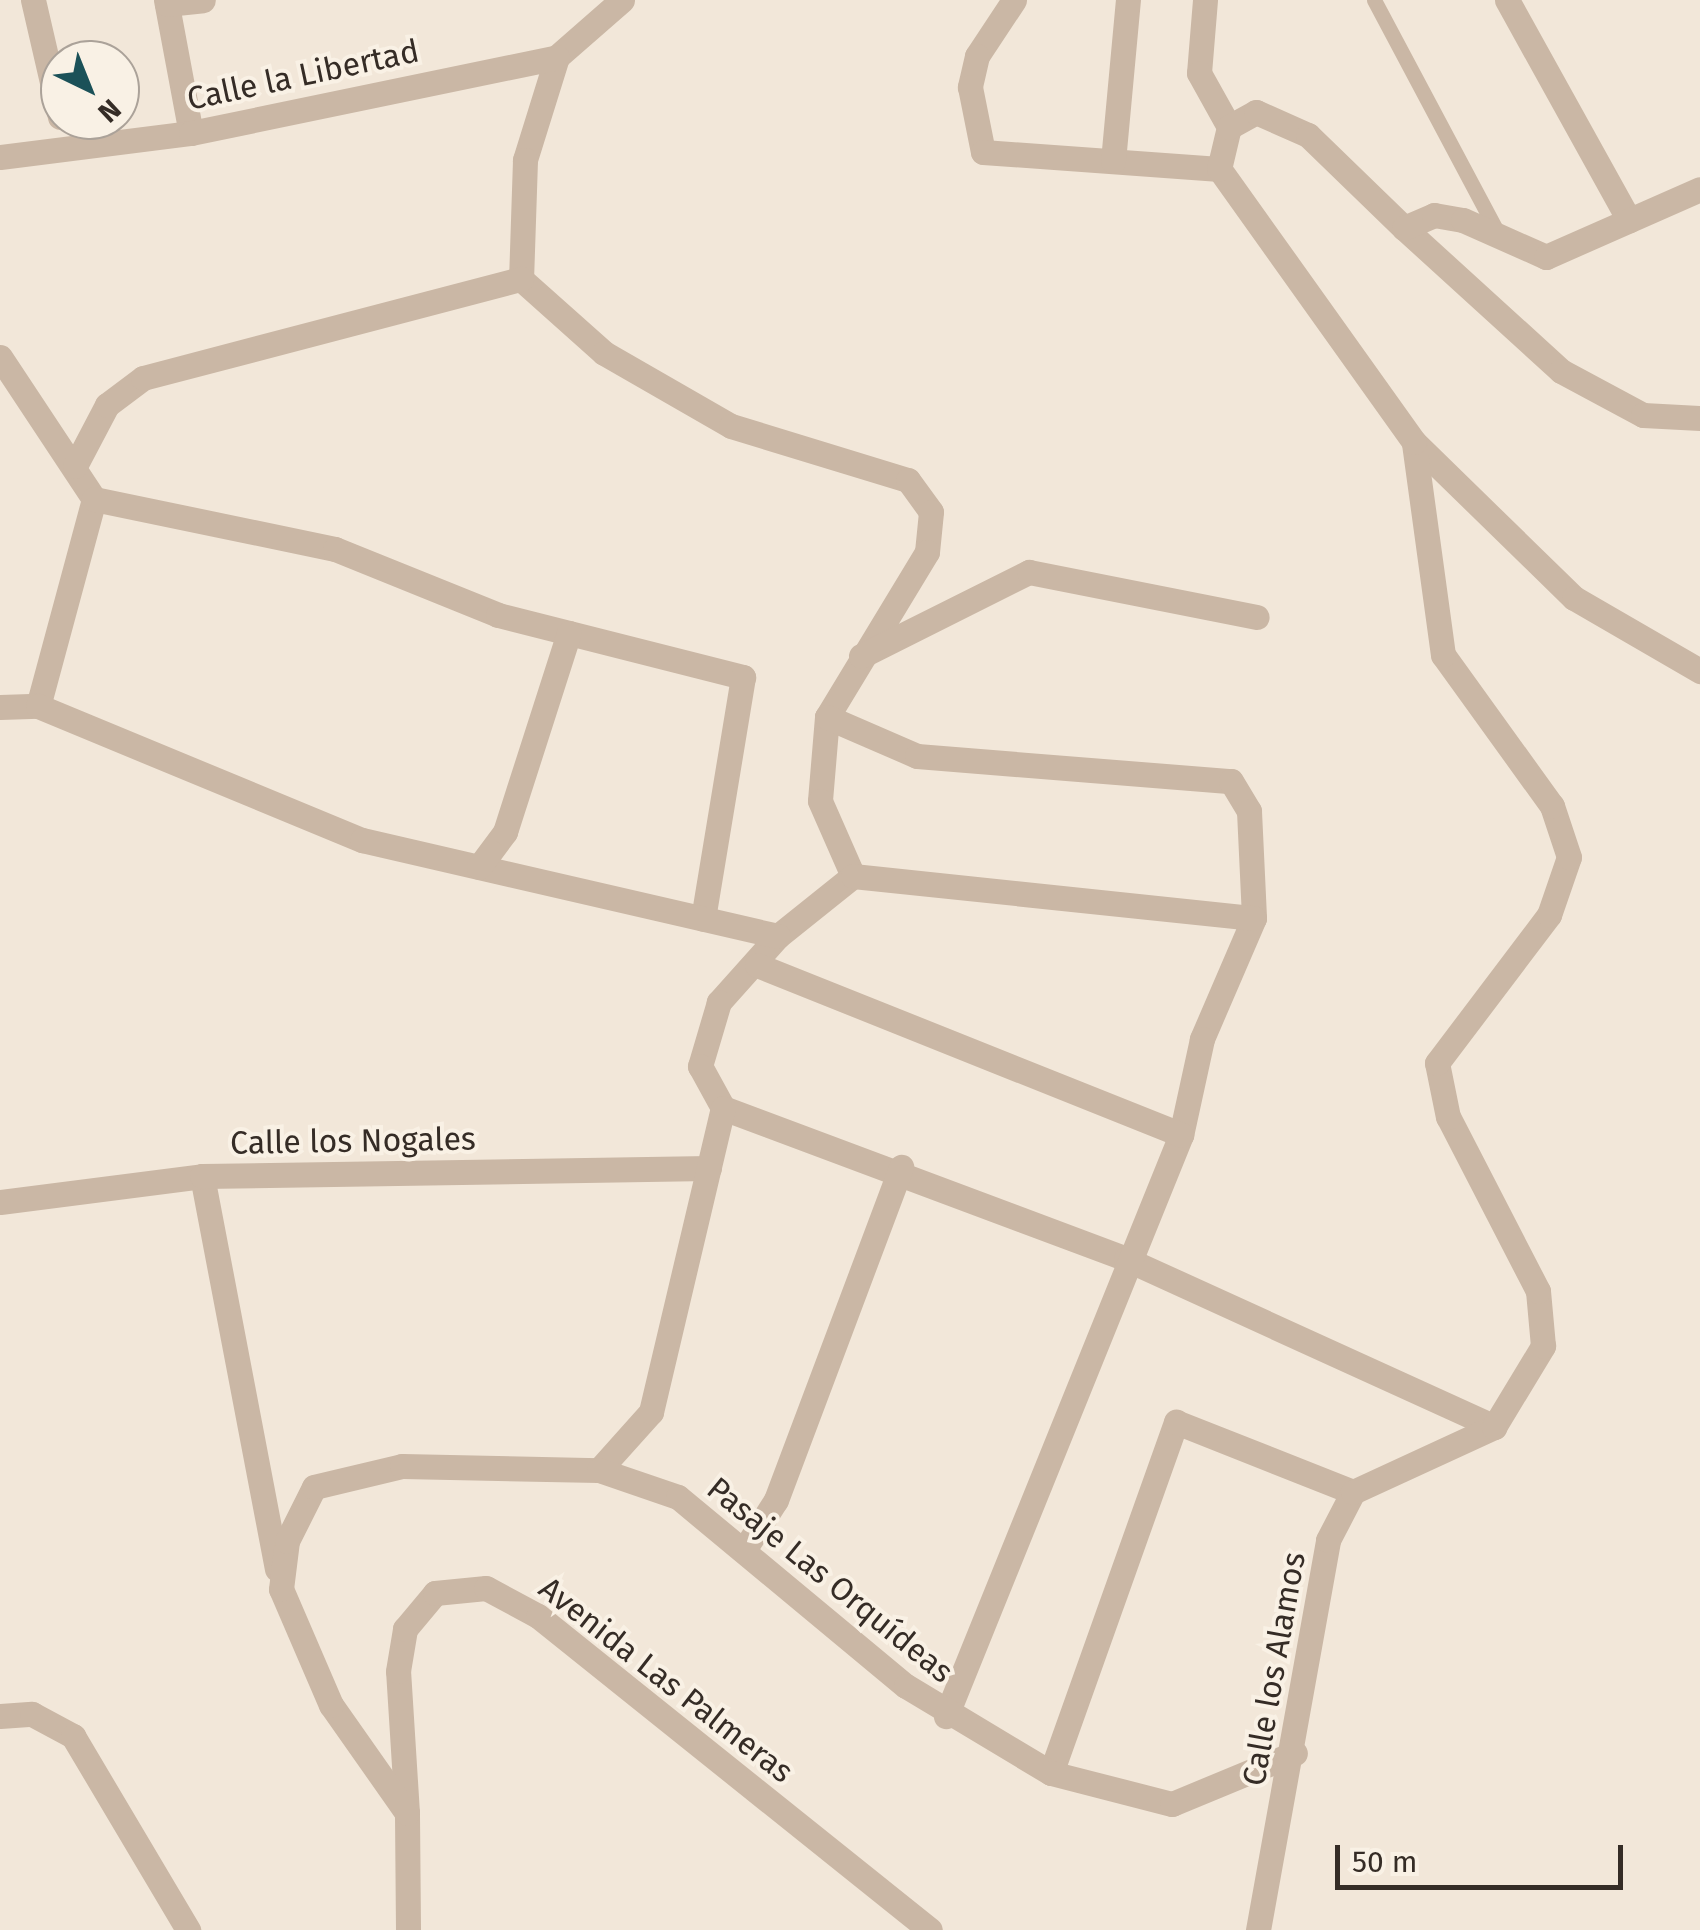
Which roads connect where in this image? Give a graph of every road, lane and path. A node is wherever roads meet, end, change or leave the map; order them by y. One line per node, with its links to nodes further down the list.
1 (33, 0): 10 (street)
2 (203, 0): 9 (street)
3 (622, 0): 11 (street)
4 (1014, 0): 17 (street)
5 (1128, 0): 17 (street)
6 (1205, 0): 12 (street)
7 (1374, 0): 22 (lane)
8 (1507, 0): 20 (street)
9 (167, 2): 13 (street)
10 (42, 40)
11 (558, 57): 13 (street, Calle la Libertad); 23 (street)
12 (1229, 127): 18 (street); 21 (street)
13 (191, 133): 15 (street, Calle la Libertad)
14 (65, 140): 15 (street)
15 (68, 150): 16 (street, Calle la Libertad)
16 (0, 157)
17 (1113, 161): 18 (street)
18 (1219, 169): 26 (street)
19 (1700, 189): 20 (street)
20 (1629, 220): 22 (street)
21 (1404, 228): 22 (street); 25 (street)
22 (1504, 243)
23 (520, 279): 27 (street); 31 (street)
24 (0, 358): 27 (street)
25 (1700, 418)
26 (1414, 442): 32 (street); 49 (street)
27 (75, 466): 28 (street)
28 (94, 498): 30 (street); 33 (street)
29 (1258, 617): 31 (street)
30 (569, 633): 36 (street); 39 (street)
31 (856, 658): 35 (street)
32 (1700, 671)
33 (38, 706): 34 (street); 36 (street)
34 (0, 707)
35 (827, 716): 37 (street); 38 (street)
36 (478, 866): 39 (street)
37 (853, 876): 38 (street); 40 (street)
38 (1254, 918): 43 (street)
39 (703, 919): 40 (street)
40 (778, 936): 41 (street)
41 (756, 965): 42 (street); 43 (street)
42 (723, 1108): 44 (street); 45 (street)
43 (1181, 1135): 48 (street)
44 (900, 1167): 48 (street); 52 (street)
45 (709, 1168): 46 (street, Calle los Nogales); 50 (street)
46 (202, 1176): 47 (street, Calle los Nogales); 53 (street)
47 (0, 1202)
48 (1126, 1259): 49 (street); 55 (street)
49 (1494, 1427): 51 (street)
50 (599, 1470): 52 (street, Pasaje Las Orquídeas); 53 (street, Pasaje Las Orquídeas)
51 (1353, 1492): 56 (street, Calle los Alamos); 57 (street)
52 (744, 1550): 55 (street, Pasaje Las Orquídeas)
53 (281, 1588): 58 (street)
54 (0, 1716): 59 (street)
55 (946, 1716): 57 (street, Pasaje Las Orquídeas)
56 (1294, 1753): 57 (street, Pasaje Las Orquídeas); 62 (street, Calle los Alamos)
57 (1052, 1773)
58 (407, 1813): 60 (street, Avenida Las Palmeras); 61 (street, Avenida Las Palmeras)
59 (188, 1930)
60 (408, 1930)
61 (930, 1930)
62 (1258, 1930)

